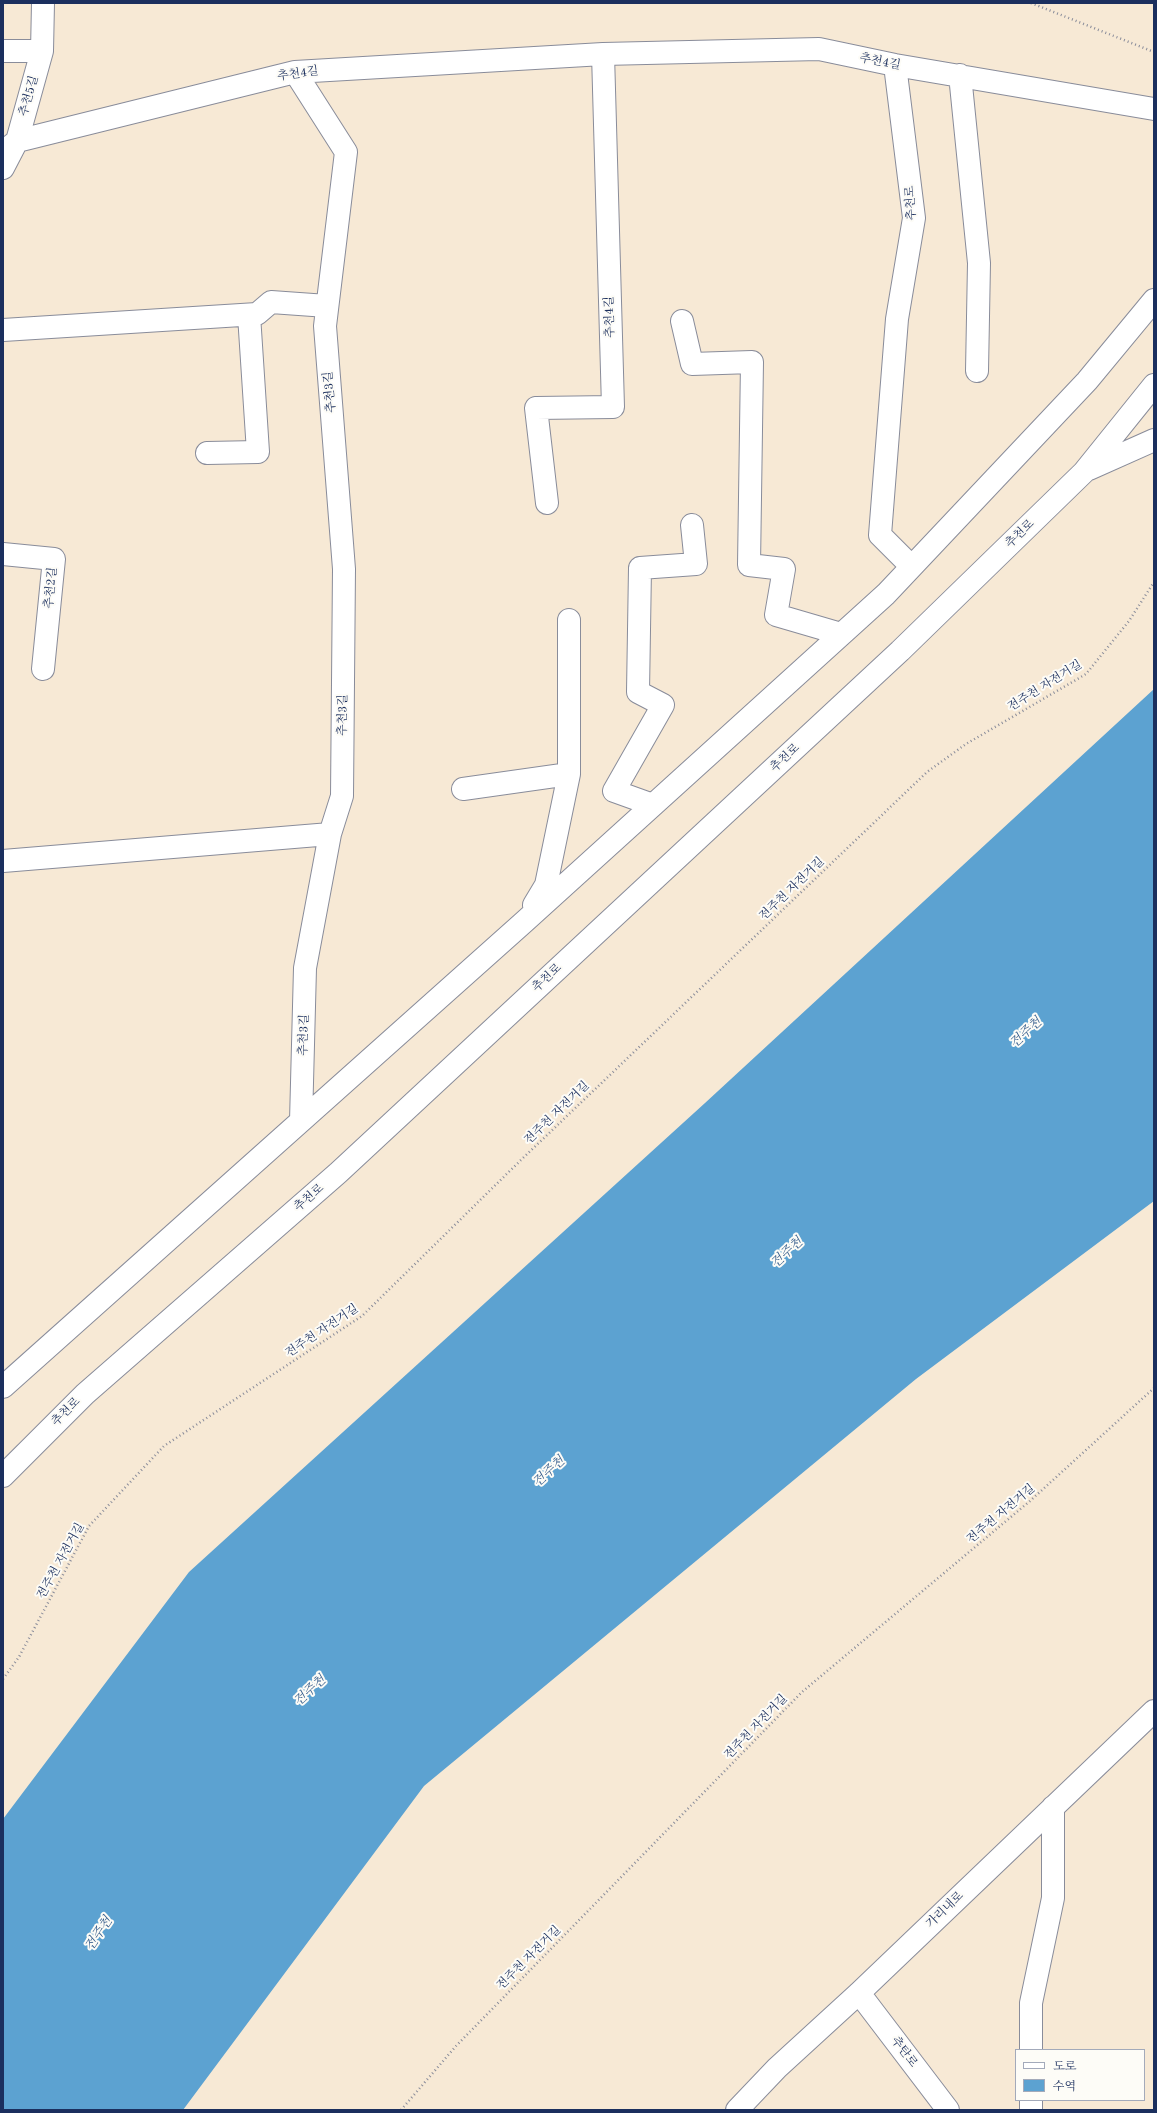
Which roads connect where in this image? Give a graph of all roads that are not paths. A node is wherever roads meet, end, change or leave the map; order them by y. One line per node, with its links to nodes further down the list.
1 (43, 3): 3 (street, 추천5길)
2 (3, 51): 3 (street)
3 (42, 51): 9 (street, 추천5길)
4 (603, 54): 5 (street, 추천4길); 6 (street, 추천4길); 21 (street, 추천4길)
5 (895, 65): 7 (street, 추천4길); 24 (street, 추천로)
6 (295, 72): 9 (street, 추천4길); 12 (street, 추천3길)
7 (960, 75): 8 (street, 추천4길); 16 (street)
8 (1154, 109)
9 (10, 147): 10 (street)
10 (3, 168)
11 (1154, 300): 24 (street)
12 (327, 306): 13 (street); 31 (street, 추천3길)
13 (249, 315): 15 (street); 19 (street)
14 (682, 322): 26 (street)
15 (3, 330)
16 (977, 371)
17 (1154, 385): 20 (street, 추천로)
18 (1154, 440): 20 (street, 추천로)
19 (208, 453)
20 (1084, 472): 36 (street, 추천로)
21 (547, 503)
22 (692, 525): 30 (street)
23 (3, 554): 27 (street, 추천2길)
24 (911, 566): 26 (street)
25 (569, 620): 28 (street)
26 (841, 634): 30 (street)
27 (43, 669)
28 (569, 774): 29 (street); 33 (street)
29 (463, 789)
30 (653, 806): 33 (street)
31 (330, 834): 32 (street); 34 (street, 추천3길)
32 (3, 861)
33 (524, 922): 34 (street)
34 (301, 1122): 35 (street)
35 (3, 1387)
36 (3, 1476)
37 (1154, 1711): 38 (street, 가리내로)
38 (1052, 1807): 39 (street, 가리내로); 40 (street)
39 (859, 1993): 41 (street, 가리내로); 42 (street, 추탄로)
40 (1031, 2049)
41 (737, 2110)
42 (948, 2110)

